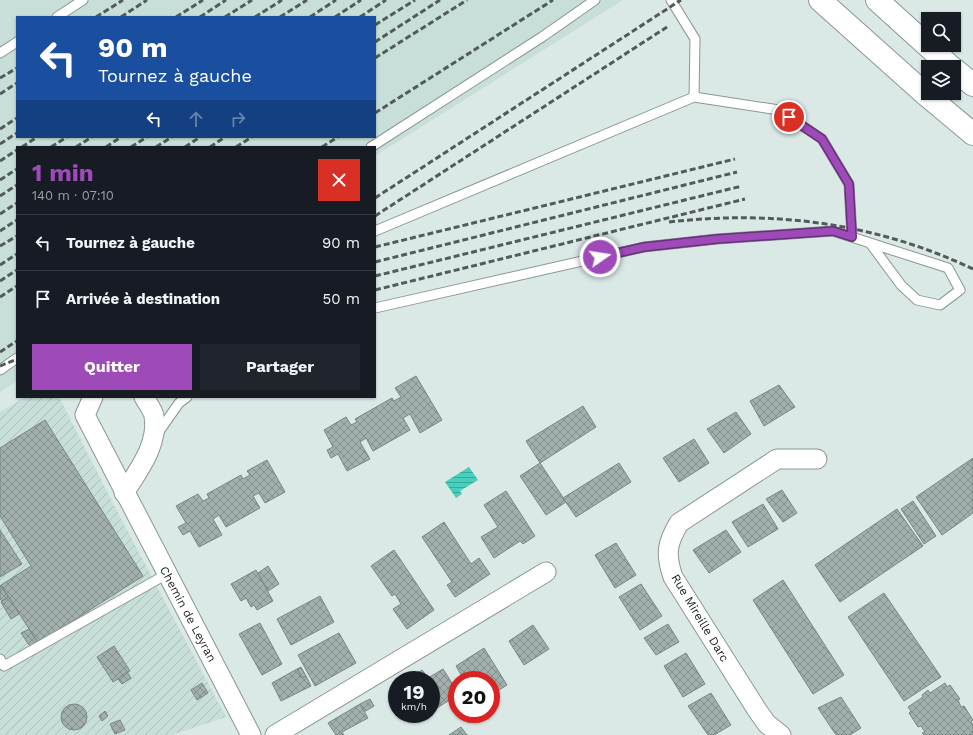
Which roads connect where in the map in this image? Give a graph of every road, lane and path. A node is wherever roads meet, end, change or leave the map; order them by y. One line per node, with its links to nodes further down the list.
1 (83, 0): 6 (lane)
2 (595, 0): 14 (lane)
3 (671, 0): 12 (lane)
4 (820, 0): 13 (highway)
5 (878, 0): 9 (highway)
6 (59, 16)
7 (16, 43): 8 (lane)
8 (0, 53)
9 (943, 60)
10 (961, 75): 11 (highway)
11 (973, 85)
12 (694, 97): 15 (lane); 16 (lane)
13 (973, 134)
14 (373, 146)
15 (376, 231)
16 (852, 237): 17 (lane); 18 (lane)
17 (870, 243): 17 (lane)
18 (376, 308)
19 (16, 359): 20 (lane)
20 (0, 370)
21 (93, 398): 26 (street, Chemin de Leyran)
22 (145, 398): 24 (street)
23 (186, 398): 24 (lane)
24 (153, 439): 26 (street)
25 (817, 460): 32 (street, Rue Mireille Darc)
26 (124, 493): 28 (street, Chemin de Leyran)
27 (546, 572): 31 (street)
28 (167, 574): 29 (lane); 30 (street, Chemin de Leyran)
29 (1, 664)
30 (251, 735)
31 (275, 735)
32 (781, 735)

